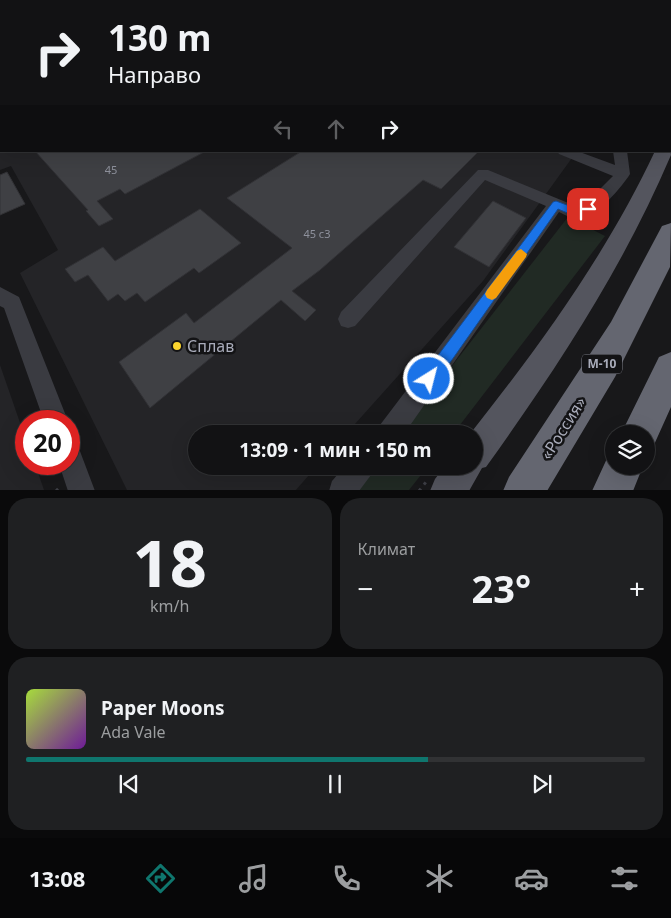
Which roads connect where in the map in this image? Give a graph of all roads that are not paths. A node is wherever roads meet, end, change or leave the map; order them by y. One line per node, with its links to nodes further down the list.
1 (567, 152): 4 (lane)
2 (620, 152): 4 (lane)
3 (664, 152): 13 (main road)
4 (624, 174): 5 (lane)
5 (556, 204): 8 (lane); 11 (lane)
6 (671, 233): 21 (highway, «Россия» / М-10)
7 (0, 295): 10 (lane)
8 (348, 318)
9 (671, 369): 12 (highway)
10 (52, 410)
11 (396, 425)
12 (644, 425)
13 (483, 444)
14 (76, 475): 18 (lane)
15 (354, 475): 19 (lane)
16 (459, 475): 20 (main road)
17 (620, 475): 22 (highway)
18 (82, 490)
19 (342, 490)
20 (447, 490)
21 (524, 490)
22 (612, 490)

